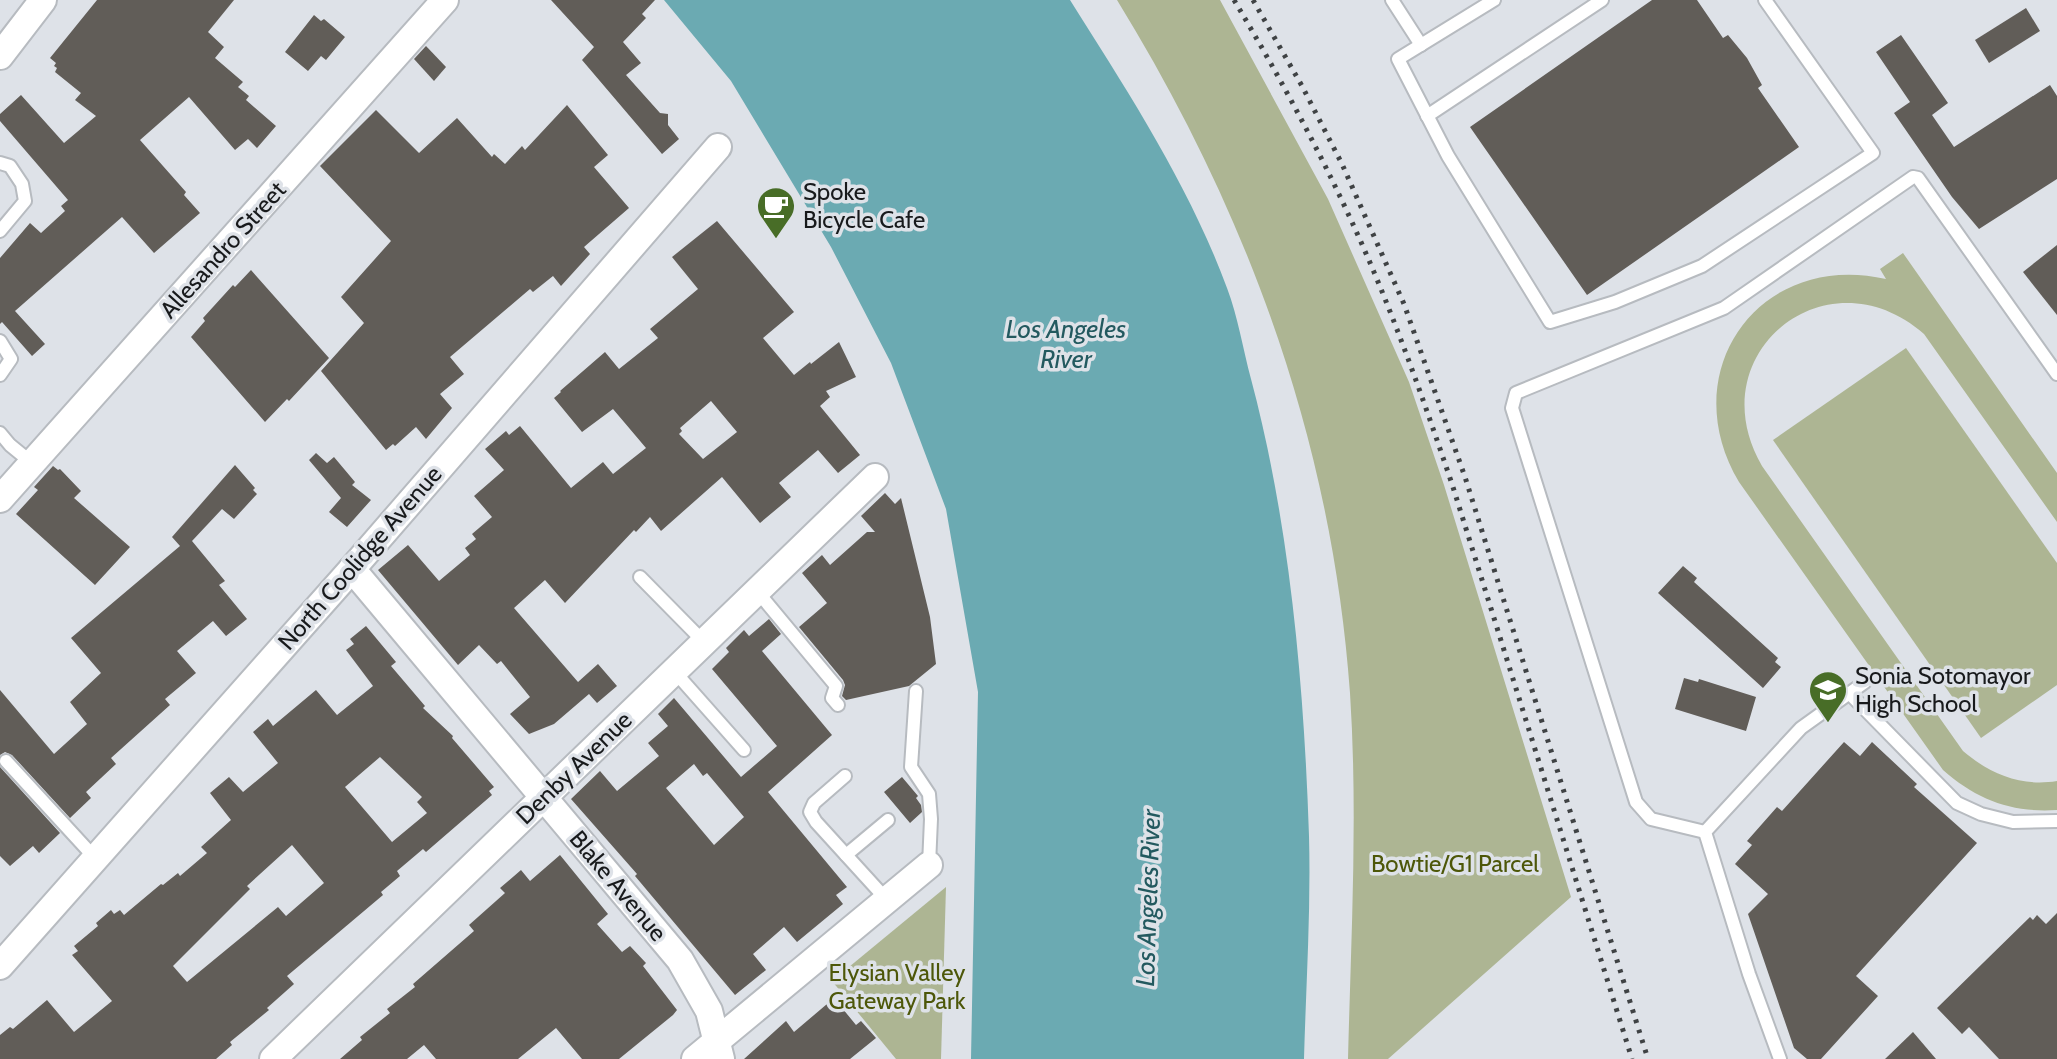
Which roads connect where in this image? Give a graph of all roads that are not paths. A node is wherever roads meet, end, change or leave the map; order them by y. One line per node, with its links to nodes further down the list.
1 (43, 0): 8 (street)
2 (445, 0): 17 (street, Allesandro Street)
3 (1392, 0): 7 (lane)
4 (1494, 0): 7 (lane)
5 (1602, 0): 9 (lane)
6 (1765, 0): 9 (lane)
7 (1421, 45): 9 (lane)
8 (0, 56)
9 (1427, 116)
10 (718, 147): 20 (street, North Coolidge Avenue)
11 (0, 163): 12 (lane)
12 (0, 231)
13 (0, 341): 15 (lane)
14 (2057, 374): 35 (lane)
15 (0, 375)
16 (0, 433): 17 (lane)
17 (32, 463): 19 (street, Allesandro Street)
18 (874, 477): 22 (street, Denby Avenue)
19 (0, 499)
20 (352, 569): 32 (street, Blake Avenue); 37 (street, North Coolidge Avenue)
21 (640, 577): 23 (lane)
22 (757, 591): 23 (street, Denby Avenue); 28 (lane)
23 (704, 642): 24 (street, Denby Avenue)
24 (674, 671): 29 (lane); 32 (street, Denby Avenue)
25 (1865, 682): 27 (lane)
26 (916, 691): 38 (lane)
27 (1849, 693): 34 (lane); 35 (lane)
28 (838, 705)
29 (744, 750)
30 (6, 761): 37 (lane)
31 (845, 776): 36 (lane)
32 (544, 797): 41 (street, Blake Avenue); 42 (street, Denby Avenue)
33 (888, 820): 36 (lane)
34 (2057, 821)
35 (1705, 832): 44 (lane)
36 (846, 855): 39 (lane)
37 (95, 858): 40 (street, North Coolidge Avenue)
38 (929, 865): 39 (street)
39 (887, 900): 41 (street)
40 (0, 966)
41 (719, 1050): 43 (street)
42 (273, 1059)
43 (695, 1059)
44 (1780, 1059)

